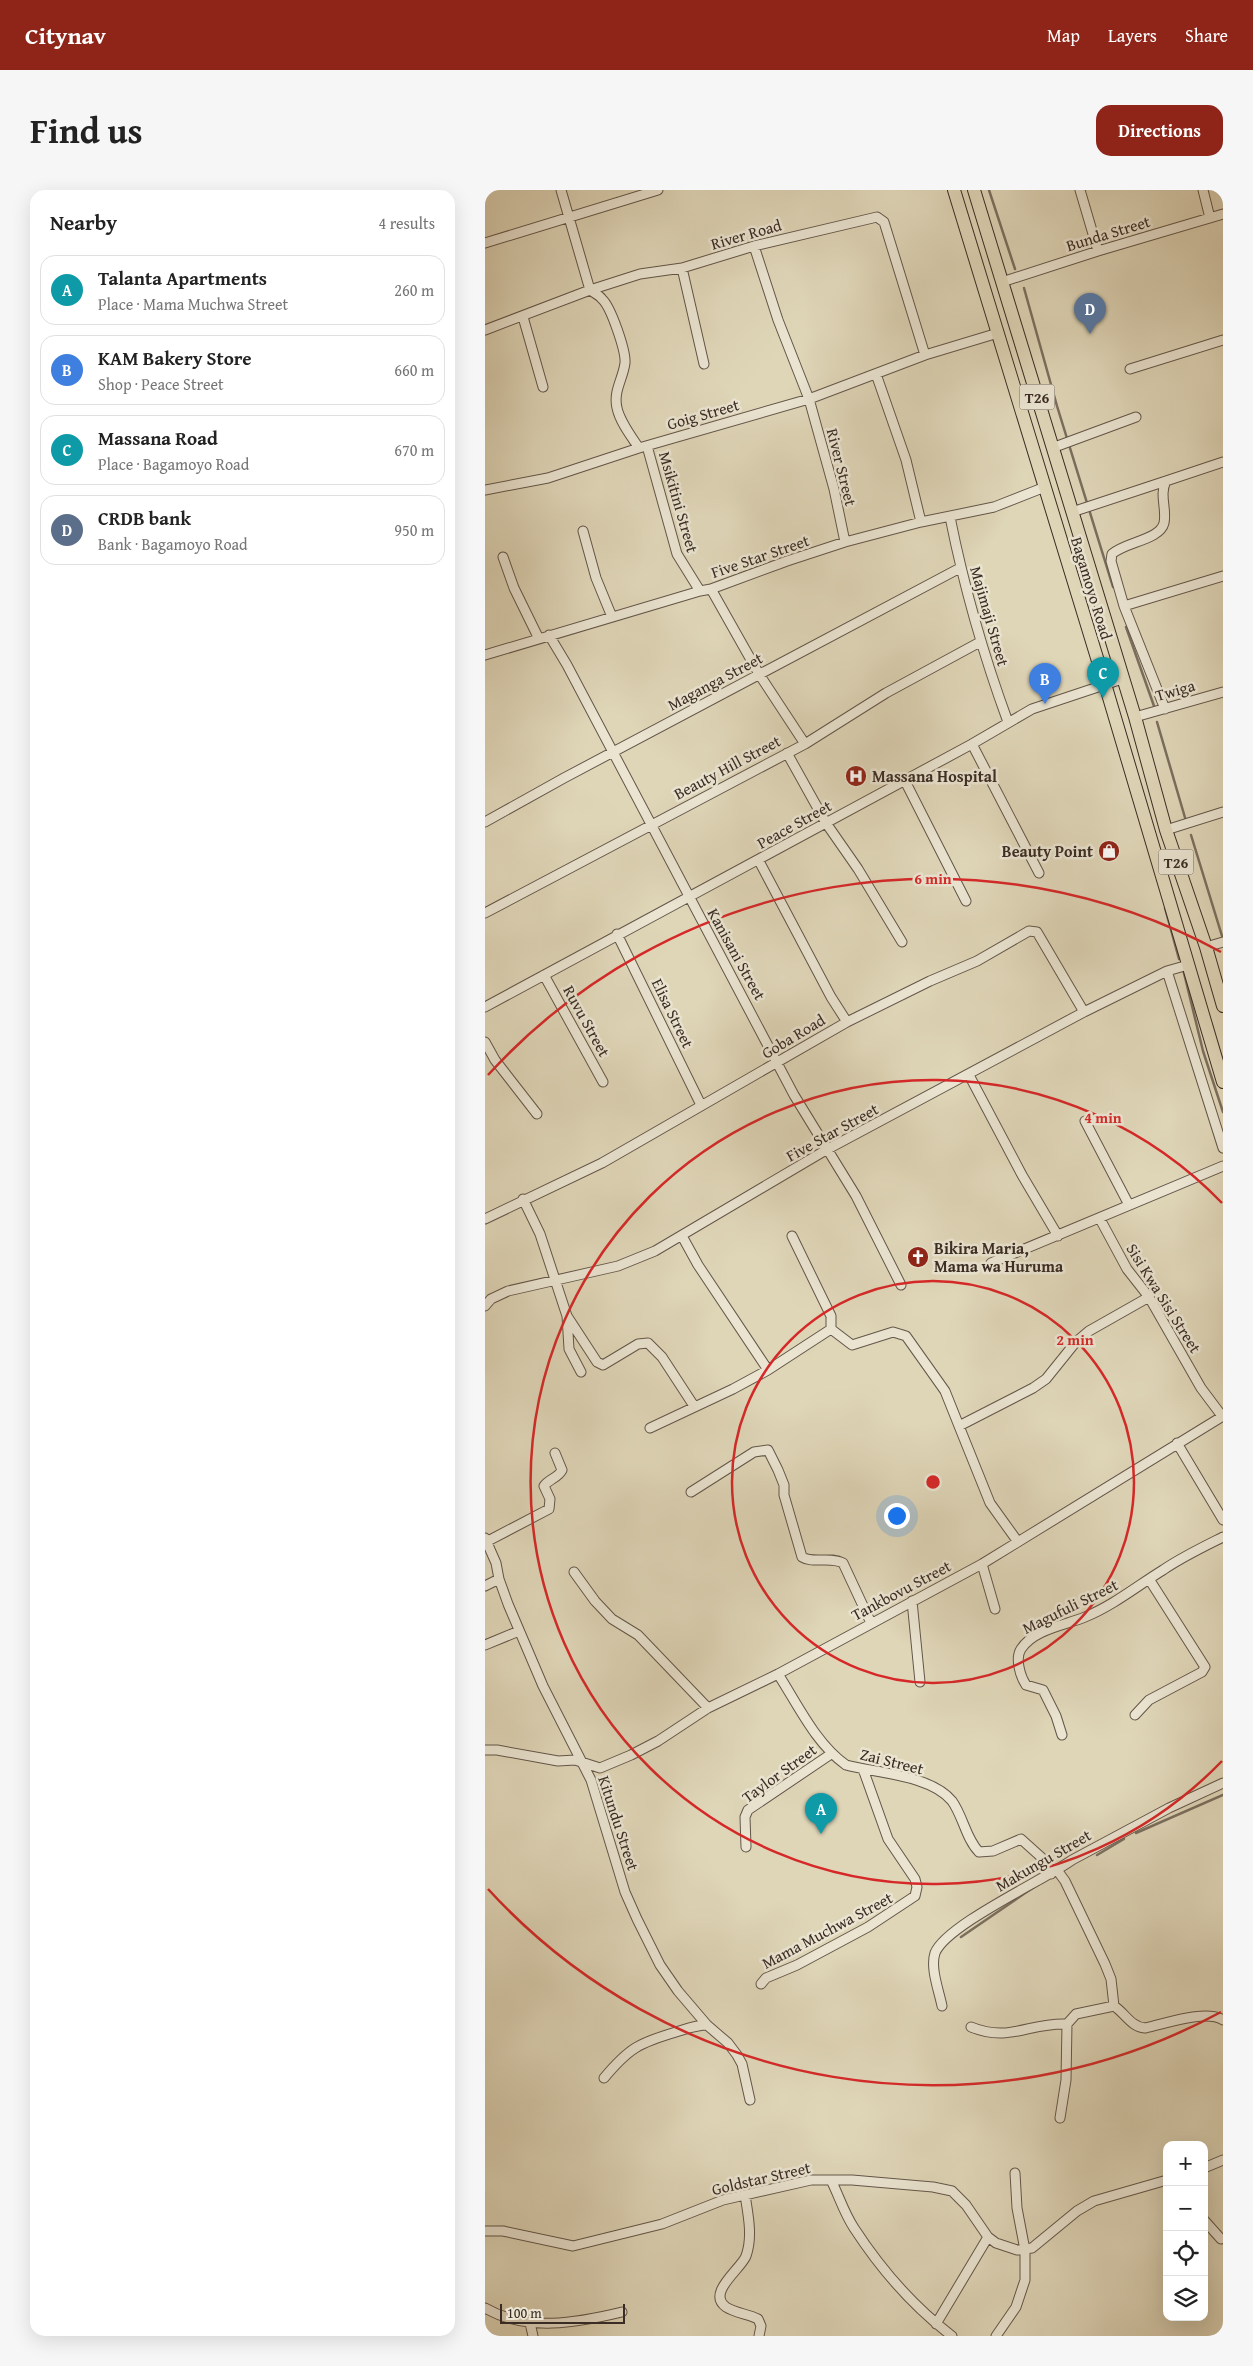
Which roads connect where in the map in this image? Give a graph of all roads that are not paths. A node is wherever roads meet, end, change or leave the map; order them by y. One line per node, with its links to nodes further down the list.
1 (561, 190): 8 (street)
2 (658, 190): 8 (street)
3 (954, 190): 18 (highway, Bagamoyo Road / T26)
4 (974, 190): 14 (highway, Bagamoyo Road / T26)
5 (1080, 190): 12 (street)
6 (1203, 190): 9 (street)
7 (1223, 214): 9 (street, Bunda Street)
8 (568, 217): 10 (street); 15 (street)
9 (1211, 218): 12 (street, Bunda Street)
10 (485, 243)
11 (754, 246): 13 (street, River Road); 20 (street, River Road); 25 (street, River Street)
12 (1098, 251): 14 (street, Bunda Street)
13 (681, 268): 15 (street, River Road); 21 (street)
14 (1002, 282): 28 (highway, Bagamoyo Road / T26)
15 (590, 290): 16 (street, River Road); 27 (street, Msikitini Street)
16 (523, 317): 17 (street, River Road); 24 (street)
17 (485, 330)
18 (998, 333): 20 (street, Goig Street); 31 (highway, Bagamoyo Road / T26)
19 (1223, 340): 22 (street)
20 (925, 355): 23 (street, Goig Street)
21 (704, 364)
22 (1130, 369)
23 (876, 374): 25 (street, Goig Street); 35 (street)
24 (543, 387)
25 (809, 399): 27 (street, Goig Street); 37 (street, River Street)
26 (1136, 417): 28 (street)
27 (643, 447): 32 (street, Goig Street); 42 (street, Msikitini Street)
28 (1053, 448): 33 (highway, Bagamoyo Road / T26)
29 (1223, 462): 30 (street)
30 (1166, 481): 33 (street); 43 (street)
31 (1045, 488): 34 (street, Five Star Street); 51 (highway, Bagamoyo Road / T26)
32 (485, 490)
33 (1072, 512): 50 (highway, Bagamoyo Road / T26)
34 (950, 517): 35 (street, Five Star Street); 39 (street, Majimaji Street)
35 (921, 522): 37 (street, Five Star Street)
36 (583, 531): 44 (street)
37 (845, 542): 41 (street, Five Star Street)
38 (503, 557): 46 (street)
39 (960, 568): 47 (street, Majimaji Street); 49 (street, Maganga Street)
40 (1223, 576): 43 (street)
41 (711, 589): 42 (street, Five Star Street); 49 (street)
42 (700, 591): 44 (street, Five Star Street)
43 (1124, 606): 53 (street)
44 (612, 617): 45 (street, Five Star Street)
45 (549, 635): 46 (street, Five Star Street); 58 (street, Kanisani Street)
46 (539, 639): 48 (street, Five Star Street)
47 (980, 642): 55 (street, Majimaji Street); 56 (street, Beauty Hill Street)
48 (485, 655)
49 (759, 674): 56 (street); 58 (street, Maganga Street)
50 (1122, 680): 51 (street, Peace Street); 54 (highway, Bagamoyo Road / T26)
51 (1105, 684): 55 (street, Peace Street); 75 (highway, Bagamoyo Road / T26)
52 (1223, 692): 53 (street, Twiga)
53 (1165, 710): 54 (street, Twiga)
54 (1135, 717): 65 (highway, Bagamoyo Road / T26)
55 (1008, 722): 57 (street, Peace Street)
56 (805, 744): 59 (street, Beauty Hill Street)
57 (973, 744): 60 (street, Peace Street); 67 (street)
58 (614, 753): 62 (street, Maganga Street); 64 (street, Kanisani Street)
59 (787, 753): 63 (street); 64 (street, Beauty Hill Street)
60 (905, 781): 63 (street, Peace Street); 69 (street)
61 (1223, 812): 65 (street)
62 (485, 822)
63 (826, 823): 66 (street, Peace Street); 72 (street)
64 (651, 824): 68 (street, Kanisani Street); 70 (street, Beauty Hill Street)
65 (1166, 830): 74 (highway, Bagamoyo Road / T26)
66 (759, 861): 68 (street, Peace Street); 81 (street)
67 (1039, 873)
68 (689, 898): 71 (street, Peace Street); 83 (street, Kanisani Street)
69 (966, 901)
70 (485, 914)
71 (617, 934): 77 (street, Peace Street); 87 (street, Elisa Street)
72 (903, 942)
73 (1223, 942): 74 (street)
74 (1206, 947): 78 (highway, Bagamoyo Road / T26)
75 (1188, 965): 76 (street, Five Star Street); 86 (highway, Bagamoyo Road / T26)
76 (1167, 971): 80 (street, Five Star Street); 90 (street)
77 (544, 976): 79 (street, Peace Street); 85 (street, Ruvu Street)
78 (1223, 1006)
79 (485, 1007)
80 (1084, 1012): 81 (street, Goba Road); 84 (street, Five Star Street)
81 (847, 1022): 83 (street, Goba Road)
82 (485, 1042): 88 (street)
83 (779, 1062): 87 (street, Goba Road); 91 (street, Kanisani Street)
84 (969, 1075): 91 (street, Five Star Street); 99 (street)
85 (603, 1082)
86 (1223, 1082)
87 (701, 1104): 93 (street, Goba Road)
88 (537, 1114)
89 (1085, 1121): 94 (street)
90 (1223, 1148)
91 (827, 1150): 97 (street, Five Star Street); 102 (street, Kanisani Street)
92 (1223, 1166): 94 (street)
93 (523, 1199): 95 (street, Goba Road); 101 (street)
94 (1129, 1205): 96 (street)
95 (486, 1216)
96 (1100, 1218): 99 (street); 103 (street, Sisi Kwa Sisi Street)
97 (682, 1236): 101 (street, Five Star Street); 107 (street)
98 (792, 1236): 106 (street)
99 (1058, 1236): 100 (street)
100 (991, 1263)
101 (555, 1279): 104 (street, Five Star Street); 105 (street)
102 (901, 1285)
103 (1149, 1297): 110 (street, Sisi Kwa Sisi Street); 111 (street)
104 (485, 1306)
105 (567, 1316): 108 (street); 109 (street)
106 (831, 1329): 107 (street); 111 (street)
107 (768, 1370): 109 (street)
108 (581, 1372)
109 (694, 1406): 112 (street)
110 (1222, 1416): 113 (street, Tankbovu Street)
111 (959, 1426): 119 (street)
112 (650, 1428)
113 (1177, 1444): 116 (street); 119 (street, Tankbovu Street)
114 (555, 1453): 118 (street)
115 (691, 1492): 127 (street)
116 (1223, 1520)
117 (1223, 1537): 123 (street, Magufuli Street)
118 (486, 1540): 122 (street, Kitundu Street)
119 (1018, 1542): 120 (street, Tankbovu Street)
120 (982, 1564): 125 (street, Tankbovu Street); 126 (street)
121 (574, 1572): 132 (street)
122 (499, 1579): 124 (street); 128 (street, Kitundu Street)
123 (1149, 1579): 133 (street); 134 (street, Magufuli Street)
124 (485, 1586)
125 (912, 1601): 127 (street, Tankbovu Street); 131 (street)
126 (995, 1609)
127 (871, 1624): 130 (street, Tankbovu Street)
128 (519, 1631): 129 (street); 137 (street, Kitundu Street)
129 (485, 1645)
130 (778, 1674): 132 (street, Tankbovu Street); 136 (street, Zai Street)
131 (919, 1682)
132 (708, 1708): 137 (street, Tankbovu Street)
133 (1135, 1715)
134 (1062, 1735)
135 (485, 1750): 137 (street)
136 (831, 1754): 138 (street, Zai Street); 140 (street, Taylor Street)
137 (583, 1764): 147 (street, Kitundu Street)
138 (863, 1770): 141 (street, Zai Street); 142 (street, Mama Muchwa Street)
139 (1223, 1783): 141 (street, Makungu Street)
140 (746, 1847)
141 (1054, 1872): 143 (street, Makungu Street); 144 (street)
142 (761, 1984)
143 (943, 2006)
144 (1114, 2006): 145 (street); 146 (street)
145 (1223, 2020)
146 (1067, 2024): 148 (street); 151 (street)
147 (707, 2025): 149 (street); 150 (street, Kitundu Street)
148 (971, 2027)
149 (604, 2078)
150 (750, 2100)
151 (1061, 2118)
152 (1223, 2160): 153 (street)
153 (1208, 2166)
154 (1015, 2173): 162 (street)
155 (831, 2180): 157 (street, Goldstar Street); 160 (street, Goldstar Street); 166 (street)
156 (1163, 2181): 162 (street)
157 (745, 2195): 159 (street, Goldstar Street); 168 (street)
158 (1208, 2224): 161 (street)
159 (485, 2231)
160 (988, 2237): 162 (street); 166 (street)
161 (1221, 2239)
162 (1025, 2250): 170 (street)
163 (485, 2308): 165 (street)
164 (621, 2312): 165 (street)
165 (530, 2323): 167 (street)
166 (936, 2324): 169 (street)
167 (533, 2336)
168 (759, 2336)
169 (952, 2336)
170 (996, 2336)

